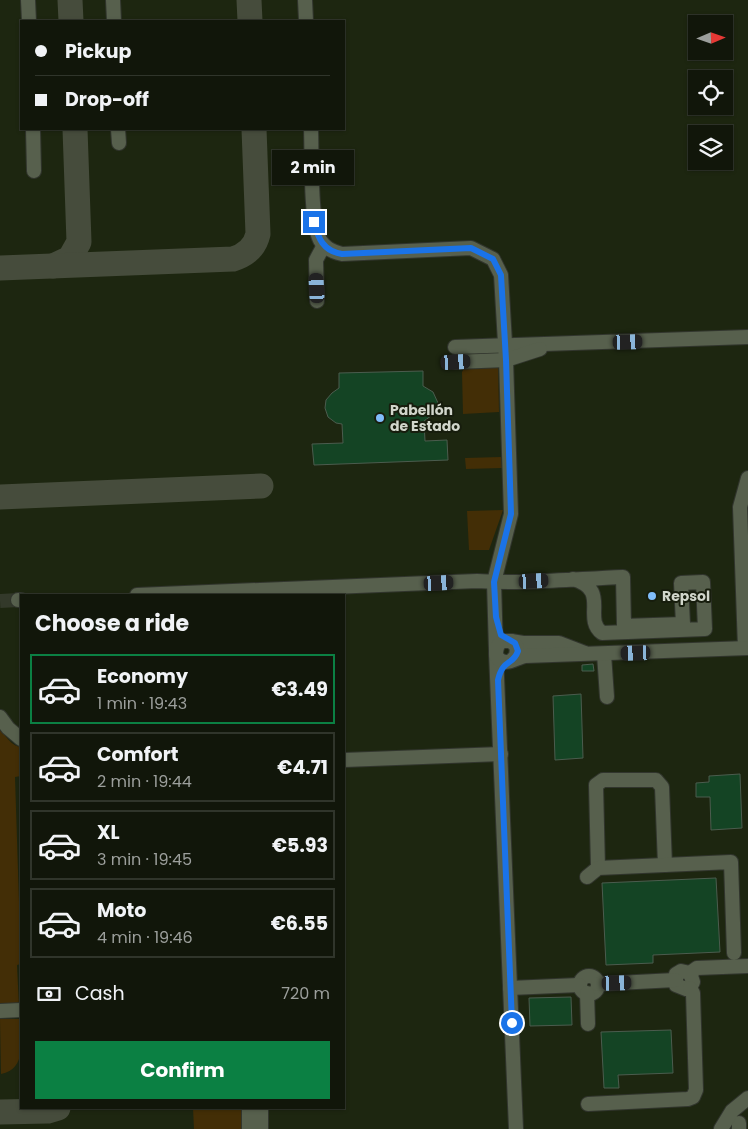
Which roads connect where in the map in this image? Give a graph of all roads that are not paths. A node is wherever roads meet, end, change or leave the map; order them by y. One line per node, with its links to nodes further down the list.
1 (28, 0): 4 (lane)
2 (113, 0): 5 (lane)
3 (305, 0): 6 (lane)
4 (29, 20)
5 (114, 20)
6 (306, 20)
7 (33, 130): 9 (lane)
8 (311, 130): 10 (lane)
9 (34, 171)
10 (324, 245): 11 (lane); 14 (lane)
11 (317, 301)
12 (748, 337): 14 (lane)
13 (455, 347): 14 (lane)
14 (506, 353): 15 (lane); 18 (lane)
15 (456, 362)
16 (748, 478): 22 (lane)
17 (573, 579): 17 (lane); 18 (lane)
18 (494, 582): 19 (lane); 20 (lane)
19 (161, 594)
20 (496, 617): 21 (lane); 24 (lane)
21 (510, 641): 23 (lane); 24 (lane); 24 (lane)
22 (746, 648): 23 (lane)
23 (597, 654): 24 (lane); 25 (lane)
24 (503, 657): 28 (lane)
25 (607, 697)
26 (0, 716): 27 (lane)
27 (20, 738)
28 (501, 754): 29 (lane); 37 (lane)
29 (345, 760)
30 (666, 865): 31 (lane); 31 (lane); 33 (lane)
31 (598, 868): 32 (lane)
32 (587, 877)
33 (734, 952)
34 (748, 966): 35 (lane)
35 (690, 973): 36 (lane); 38 (lane)
36 (675, 980): 38 (lane); 39 (lane)
37 (510, 988): 39 (lane); 49 (lane)
38 (690, 988): 44 (lane)
39 (583, 989): 42 (lane)
40 (0, 1010): 41 (lane)
41 (20, 1010)
42 (588, 1024)
43 (748, 1098): 50 (lane)
44 (588, 1104)
45 (249, 1109): 47 (lane)
46 (260, 1109): 48 (lane)
47 (249, 1129)
48 (261, 1129)
49 (516, 1129)
50 (721, 1129)

